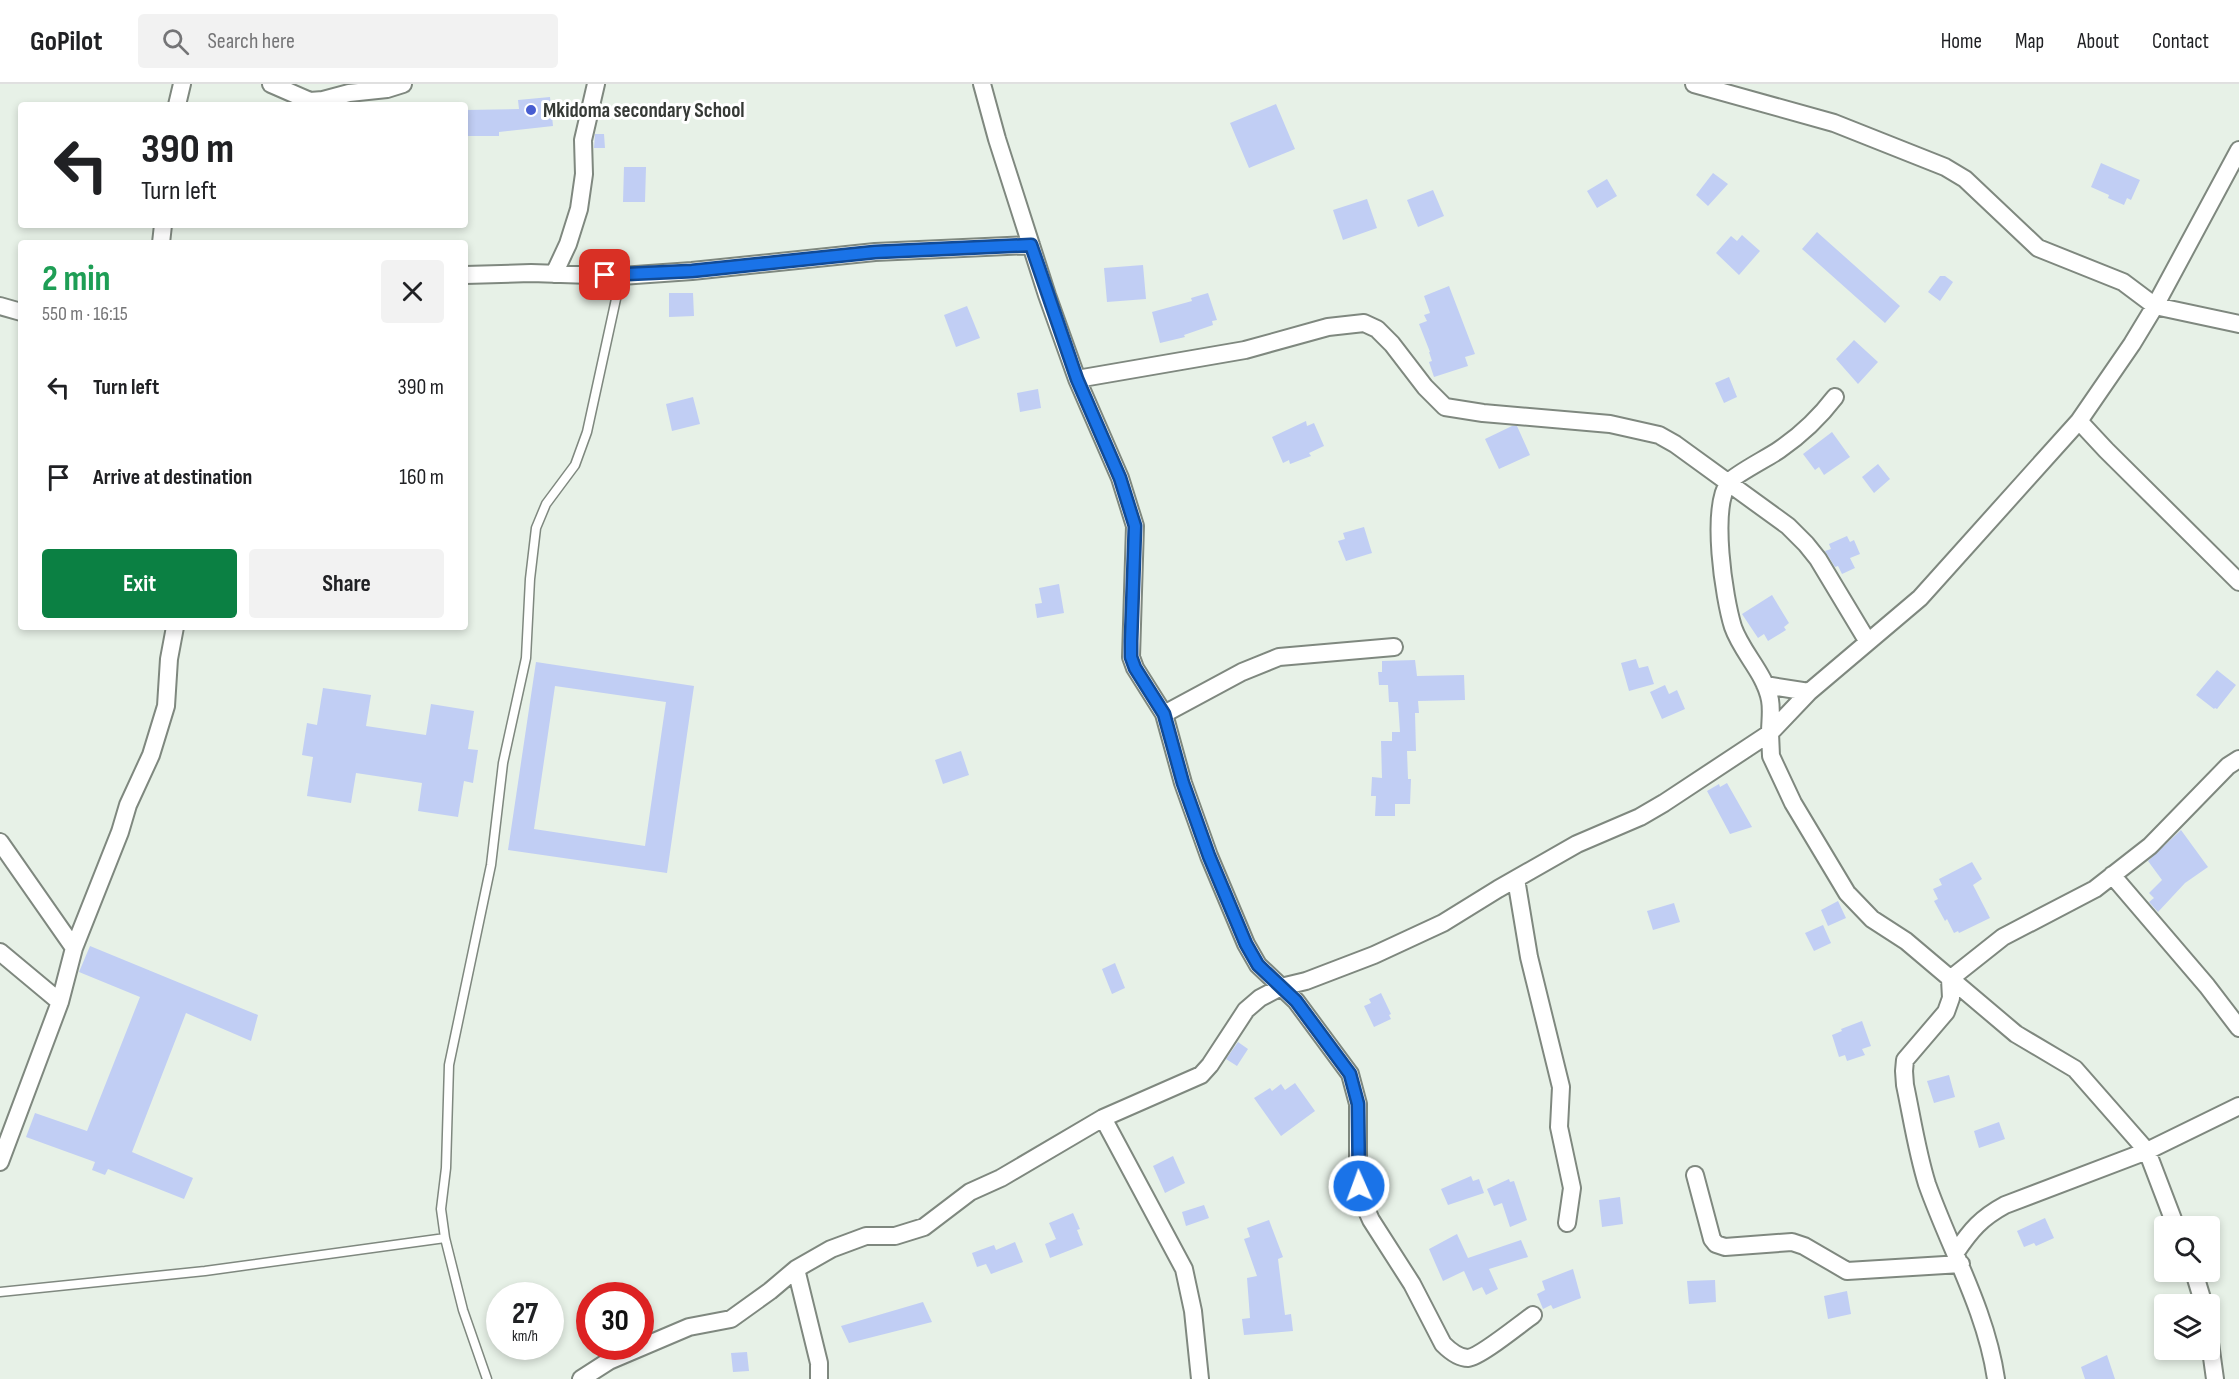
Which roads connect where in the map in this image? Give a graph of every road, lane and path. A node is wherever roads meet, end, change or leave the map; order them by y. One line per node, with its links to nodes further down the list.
1 (182, 84): 7 (street)
2 (271, 84): 3 (street)
3 (403, 84)
4 (596, 84): 10 (street)
5 (982, 84): 9 (street)
6 (1694, 84): 14 (street)
7 (178, 102)
8 (2239, 150): 14 (street)
9 (1031, 245): 12 (street); 17 (street)
10 (554, 274): 11 (street); 12 (street)
11 (468, 275)
12 (621, 276): 46 (lane)
13 (0, 306): 15 (street)
14 (2155, 306): 16 (street); 19 (street)
15 (18, 311)
16 (2239, 324)
17 (1077, 379): 20 (street); 27 (street)
18 (1835, 397): 20 (street)
19 (2079, 421): 21 (street); 23 (street)
20 (1729, 482): 23 (street); 25 (street)
21 (2239, 582)
22 (174, 630): 33 (street)
23 (1868, 642): 26 (street)
24 (1394, 647): 27 (street)
25 (1765, 685): 26 (street); 28 (street)
26 (1809, 692): 28 (street)
27 (1164, 714): 36 (street)
28 (1770, 733): 32 (street); 35 (street)
29 (2239, 759): 31 (street)
30 (0, 843): 33 (street)
31 (2112, 875): 35 (street); 38 (street)
32 (1516, 879): 36 (street); 45 (street)
33 (74, 948): 37 (street)
34 (0, 952): 37 (street)
35 (1950, 979): 41 (street); 47 (street)
36 (1281, 987): 40 (street); 50 (street)
37 (60, 1002): 42 (street)
38 (2239, 1028)
39 (2239, 1106): 41 (street)
40 (1103, 1118): 48 (street); 55 (street)
41 (2147, 1151): 44 (street); 47 (street)
42 (0, 1162)
43 (1695, 1175): 47 (street)
44 (2172, 1216)
45 (1567, 1223)
46 (444, 1238): 49 (lane); 52 (lane)
47 (1959, 1258): 56 (street)
48 (796, 1269): 53 (street); 54 (street)
49 (0, 1292)
50 (1533, 1315)
51 (2212, 1360): 57 (street)
52 (487, 1379)
53 (581, 1379)
54 (819, 1379)
55 (1200, 1379)
56 (1996, 1379)
57 (2215, 1379)

